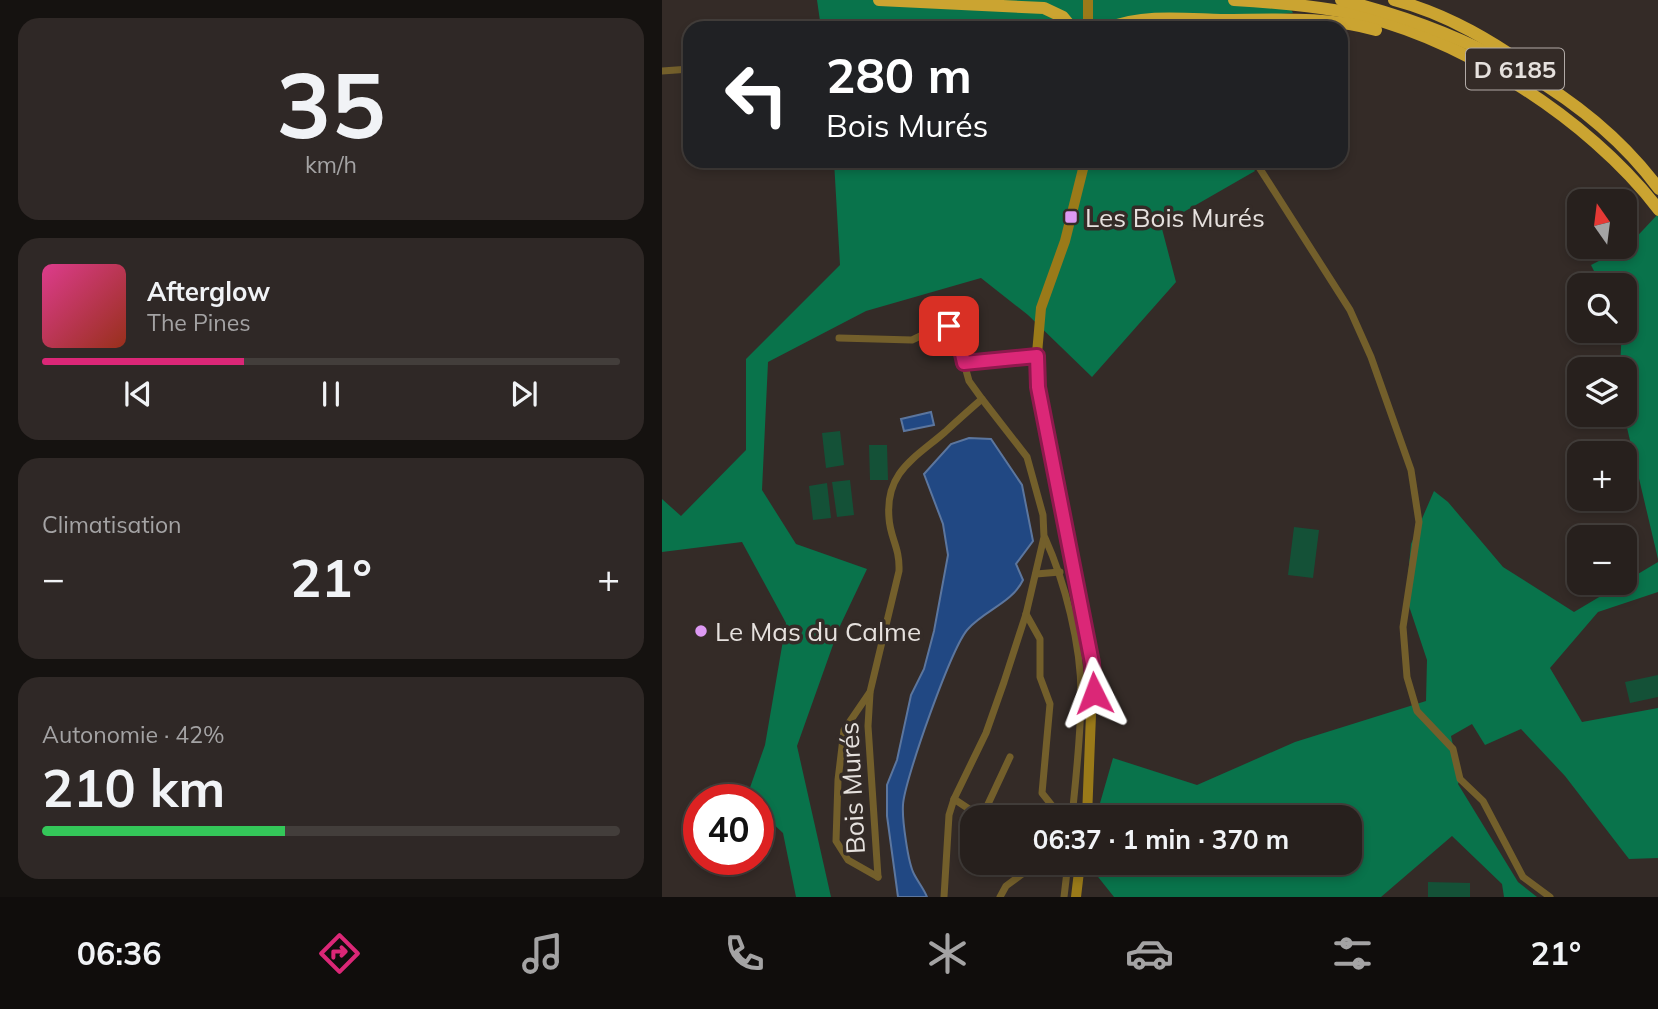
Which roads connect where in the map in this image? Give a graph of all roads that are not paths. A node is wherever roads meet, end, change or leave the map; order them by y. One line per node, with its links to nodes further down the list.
1 (879, 0): 6 (highway)
2 (1088, 0): 7 (street)
3 (1234, 0): 11 (highway, D 6185)
4 (1342, 0): 14 (highway, D 6185)
5 (1394, 0): 14 (highway)
6 (1066, 21)
7 (1088, 21)
8 (1144, 21): 9 (highway)
9 (1329, 21)
10 (1348, 25): 11 (highway)
11 (1432, 41): 18 (highway, D 6185)
12 (683, 70): 13 (street)
13 (662, 71)
14 (1572, 104): 17 (highway, D 6185)
15 (1083, 168): 20 (street)
16 (1259, 168): 42 (street)
17 (1658, 189)
18 (1658, 210)
19 (839, 338): 21 (street)
20 (1037, 356): 21 (street); 34 (street)
21 (964, 363): 22 (street)
22 (982, 399): 23 (street); 27 (street, Bois Murés)
23 (1044, 537): 24 (street); 25 (street)
24 (1060, 572): 25 (street); 33 (street)
25 (1036, 574): 26 (street)
26 (1026, 614): 29 (street); 32 (street)
27 (870, 692): 27 (street, Bois Murés)
28 (1010, 757): 31 (street)
29 (954, 799): 30 (street); 38 (street)
30 (963, 805)
31 (988, 805)
32 (1052, 805)
33 (1073, 805)
34 (1087, 805)
35 (1022, 875): 39 (street)
36 (1066, 875): 40 (street)
37 (1079, 875): 41 (street)
38 (944, 897)
39 (1000, 897)
40 (1064, 897)
41 (1076, 897)
42 (1550, 897)

